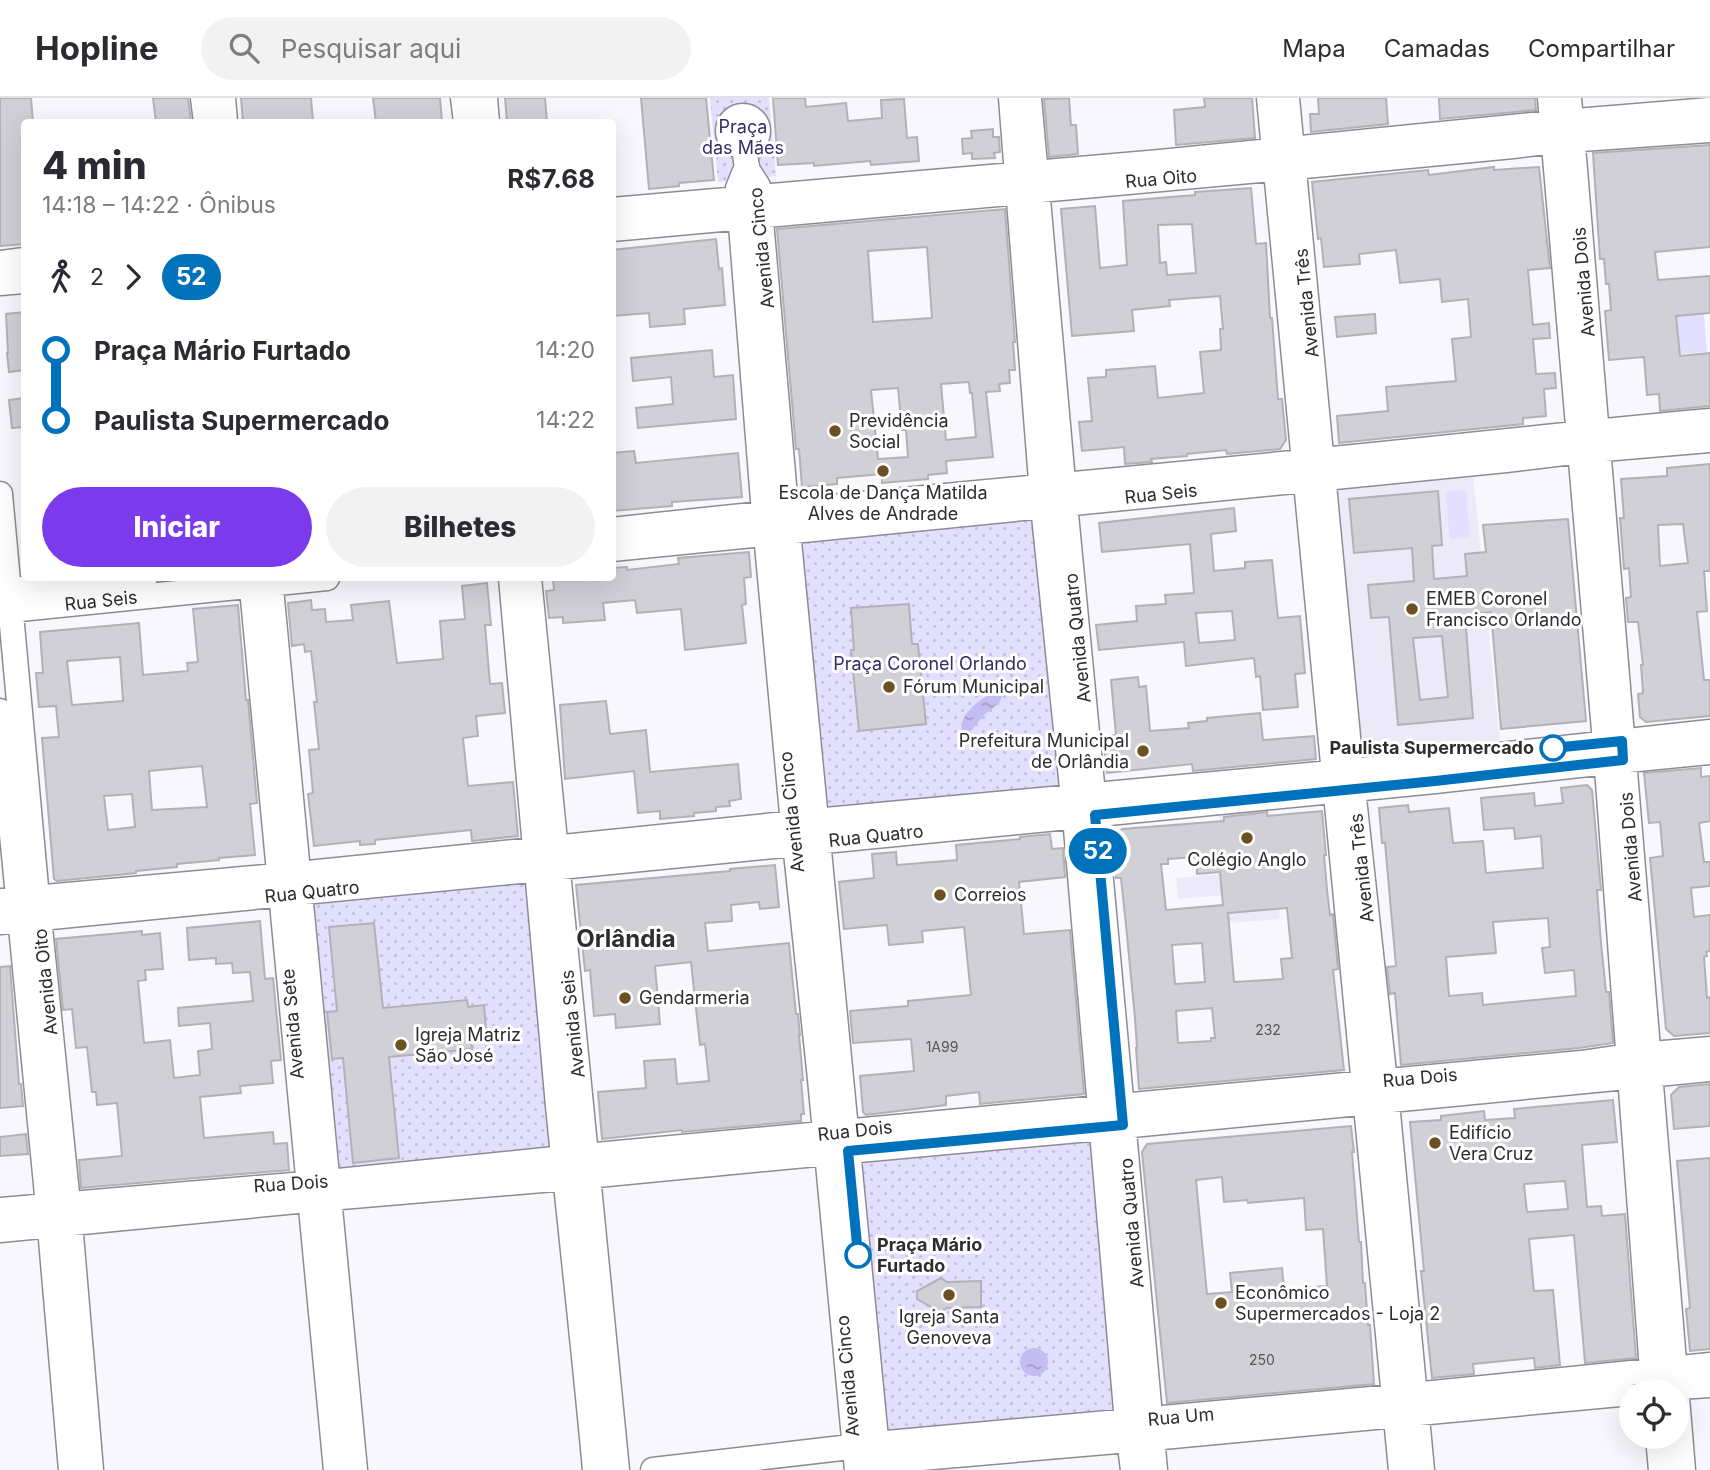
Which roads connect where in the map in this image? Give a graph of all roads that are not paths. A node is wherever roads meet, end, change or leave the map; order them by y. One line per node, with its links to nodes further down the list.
1 (203, 98): 12 (street)
2 (223, 98): 13 (street)
3 (463, 98): 14 (street)
4 (485, 98): 15 (street)
5 (1011, 98): 19 (street, Avenida Quatro)
6 (1029, 98): 19 (street, Avenida Quatro)
7 (1269, 98): 18 (street, Avenida Três)
8 (1287, 98): 18 (street, Avenida Três)
9 (1550, 98): 16 (street, Avenida Dois)
10 (740, 107): 20 (street, Avenida Cinco)
11 (1710, 110): 16 (street, Rua Oito)
12 (206, 119)
13 (225, 119)
14 (466, 119)
15 (487, 119)
16 (1564, 125): 17 (street, Rua Oito); 18 (street, Rua Oito); 29 (street, Avenida Dois)
17 (1710, 130)
18 (1284, 159): 19 (street, Rua Oito); 30 (street, Avenida Três)
19 (1028, 182): 20 (street, Rua Oito); 32 (street, Avenida Quatro)
20 (750, 207): 21 (street, Rua Oito); 22 (street, Rua Oito); 33 (street, Avenida Cinco)
21 (616, 210)
22 (616, 228)
23 (21, 260): 24 (street)
24 (0, 262)
25 (21, 281): 26 (street)
26 (0, 283)
27 (1710, 421): 29 (street, Rua Seis)
28 (1710, 440): 29 (street, Rua Seis)
29 (1588, 441): 30 (street, Rua Seis); 43 (street, Avenida Dois)
30 (1314, 470): 32 (street, Rua Seis); 45 (street, Avenida Três)
31 (0, 494): 40 (street, Avenida Oito)
32 (1053, 495): 33 (street, Rua Seis); 46 (street, Avenida Quatro)
33 (776, 522): 34 (street, Rua Seis); 35 (street, Rua Seis); 47 (street, Avenida Cinco)
34 (616, 530)
35 (616, 548)
36 (127, 581): 40 (street, Rua Seis)
37 (261, 581): 40 (street, Rua Seis); 49 (street, Avenida Sete)
38 (511, 581): 48 (street, Avenida Seis)
39 (529, 581): 48 (street, Avenida Seis)
40 (5, 601): 50 (street, Avenida Oito)
41 (0, 711): 50 (street, Avenida Oito)
42 (1710, 732): 43 (street, Rua Quatro)
43 (1614, 751): 44 (street, Rua Quatro); 45 (street, Rua Quatro); 52 (street, Avenida Dois)
44 (1710, 752)
45 (1344, 781): 46 (street, Rua Quatro); 54 (street, Avenida Três)
46 (1084, 806): 47 (street, Rua Quatro); 55 (street, Avenida Quatro)
47 (805, 833): 48 (street, Rua Quatro); 56 (street, Avenida Cinco)
48 (545, 858): 49 (street, Rua Quatro); 57 (street, Avenida Seis)
49 (290, 885): 50 (street, Rua Quatro); 58 (street, Avenida Sete)
50 (19, 910): 60 (street, Avenida Oito)
51 (1710, 1049): 52 (street, Rua Dois)
52 (1640, 1065): 53 (street, Rua Dois); 54 (street, Rua Dois); 63 (street, Avenida Dois)
53 (1710, 1069)
54 (1375, 1092): 55 (street, Rua Dois); 68 (street, Avenida Três)
55 (1111, 1117): 56 (street, Rua Dois); 69 (street, Avenida Quatro)
56 (836, 1142): 57 (street, Rua Dois); 72 (street, Avenida Cinco)
57 (576, 1167): 58 (street, Rua Dois); 77 (street, Avenida Seis); 78 (street, Avenida Seis)
58 (319, 1191): 60 (street, Rua Dois); 75 (street, Avenida Sete); 76 (street, Avenida Sete)
59 (0, 1210): 60 (street, Rua Dois)
60 (59, 1214): 61 (street, Rua Dois); 73 (street, Avenida Oito); 74 (street, Avenida Oito)
61 (0, 1230)
62 (1710, 1364): 64 (street, Rua Um)
63 (1655, 1379)
64 (1669, 1379)
65 (1689, 1384): 66 (street, Rua Um)
66 (1710, 1384)
67 (1619, 1387): 68 (street, Rua Um)
68 (1405, 1406): 69 (street, Rua Um); 83 (street, Avenida Três); 84 (street, Avenida Três)
69 (1140, 1430): 72 (street, Rua Um); 81 (street, Avenida Quatro); 82 (street, Avenida Quatro)
70 (1659, 1449): 85 (street)
71 (1676, 1449): 86 (street, Avenida Dois)
72 (867, 1459): 79 (street, Rua Um); 80 (street, Rua Um)
73 (71, 1470)
74 (91, 1470)
75 (336, 1470)
76 (355, 1470)
77 (595, 1470)
78 (617, 1470)
79 (653, 1470)
80 (790, 1470)
81 (1133, 1470)
82 (1155, 1470)
83 (1401, 1470)
84 (1422, 1470)
85 (1661, 1470)
86 (1683, 1470)

